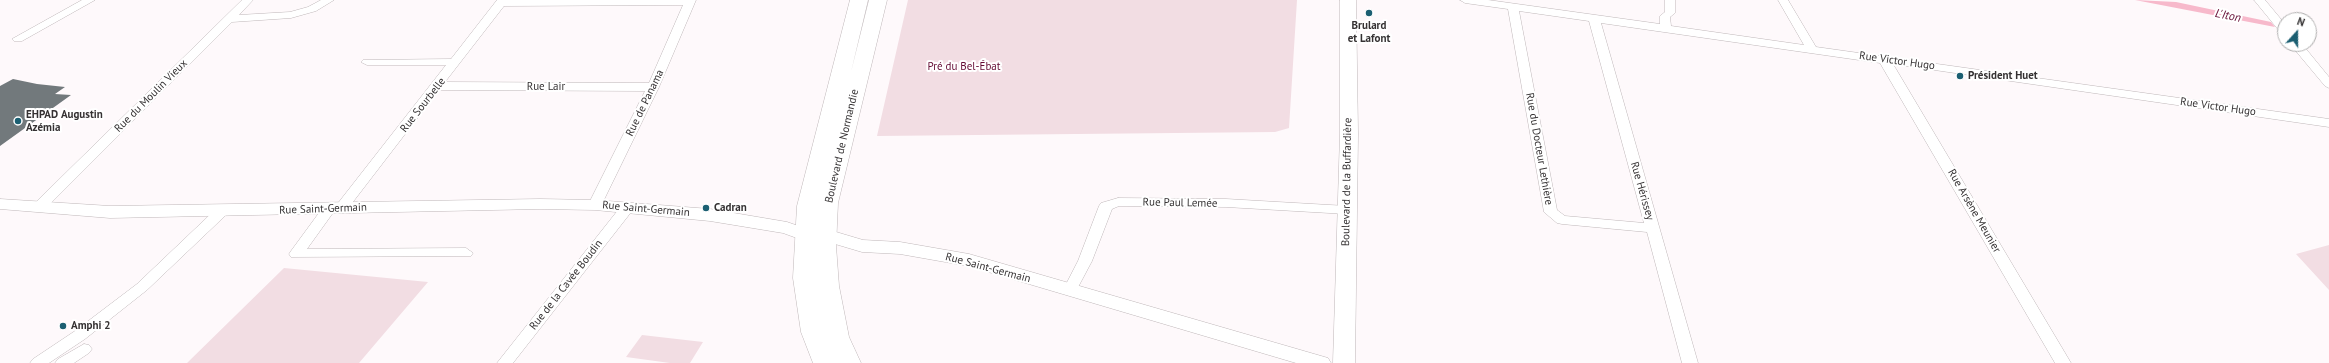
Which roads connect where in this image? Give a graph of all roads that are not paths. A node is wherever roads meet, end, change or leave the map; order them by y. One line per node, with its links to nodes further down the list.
1 (90, 0): 18 (street)
2 (248, 0): 14 (street, Rue du Moulin Vieux)
3 (329, 0): 14 (street)
4 (859, 0): 36 (main road, Boulevard de Normandie)
5 (878, 0): 36 (main road, Boulevard de Normandie)
6 (1348, 0): 33 (main road, Boulevard de la Buffardière)
7 (1465, 0): 13 (street, Rue Victor Hugo)
8 (1670, 0): 17 (street)
9 (1783, 0): 19 (street)
10 (2259, 0): 16 (street)
11 (502, 1): 12 (street); 23 (street, Rue Sourbelle)
12 (690, 1): 26 (street, Rue de Panama)
13 (1513, 7): 15 (street, Rue Victor Hugo); 35 (street, Rue du Docteur Lethière)
14 (229, 18): 30 (street, Rue du Moulin Vieux)
15 (1594, 18): 17 (street, Rue Victor Hugo); 35 (street, Rue Hérissey)
16 (2277, 22)
17 (1665, 28): 19 (street, Rue Victor Hugo)
18 (18, 38)
19 (1812, 49): 21 (street, Rue Victor Hugo)
20 (2303, 52): 24 (street)
21 (1884, 59): 27 (street, Rue Victor Hugo); 48 (street, Rue Arsène Meunier)
22 (367, 62): 23 (street)
23 (456, 62): 25 (street, Rue Sourbelle)
24 (2329, 84)
25 (438, 86): 26 (street, Rue Lair); 32 (street, Rue Sourbelle)
26 (654, 87): 29 (street, Rue de Panama)
27 (2329, 123)
28 (0, 204): 30 (street, Rue Saint-Germain)
29 (595, 205): 31 (street, Rue Saint-Germain); 32 (street, Rue Saint-Germain)
30 (39, 207): 34 (street, Rue Saint-Germain)
31 (627, 208): 36 (street, Rue Saint-Germain); 42 (street, Rue de la Cavée Boudin)
32 (335, 209): 34 (street, Rue Saint-Germain); 37 (street, Rue Sourbelle)
33 (1347, 210): 38 (street, Rue Paul Lemée); 46 (main road, Boulevard de la Buffardière)
34 (222, 211): 40 (street)
35 (1652, 228): 47 (street, Rue Hérissey)
36 (816, 235): 38 (street, Rue Saint-Germain); 43 (main road, Boulevard de Normandie); 44 (main road, Boulevard de Normandie)
37 (466, 253)
38 (1070, 290): 45 (street, Rue Saint-Germain)
39 (84, 349): 41 (street)
40 (38, 363)
41 (63, 363)
42 (505, 363)
43 (825, 363)
44 (849, 363)
45 (1322, 363)
46 (1344, 363)
47 (1690, 363)
48 (2063, 363)

